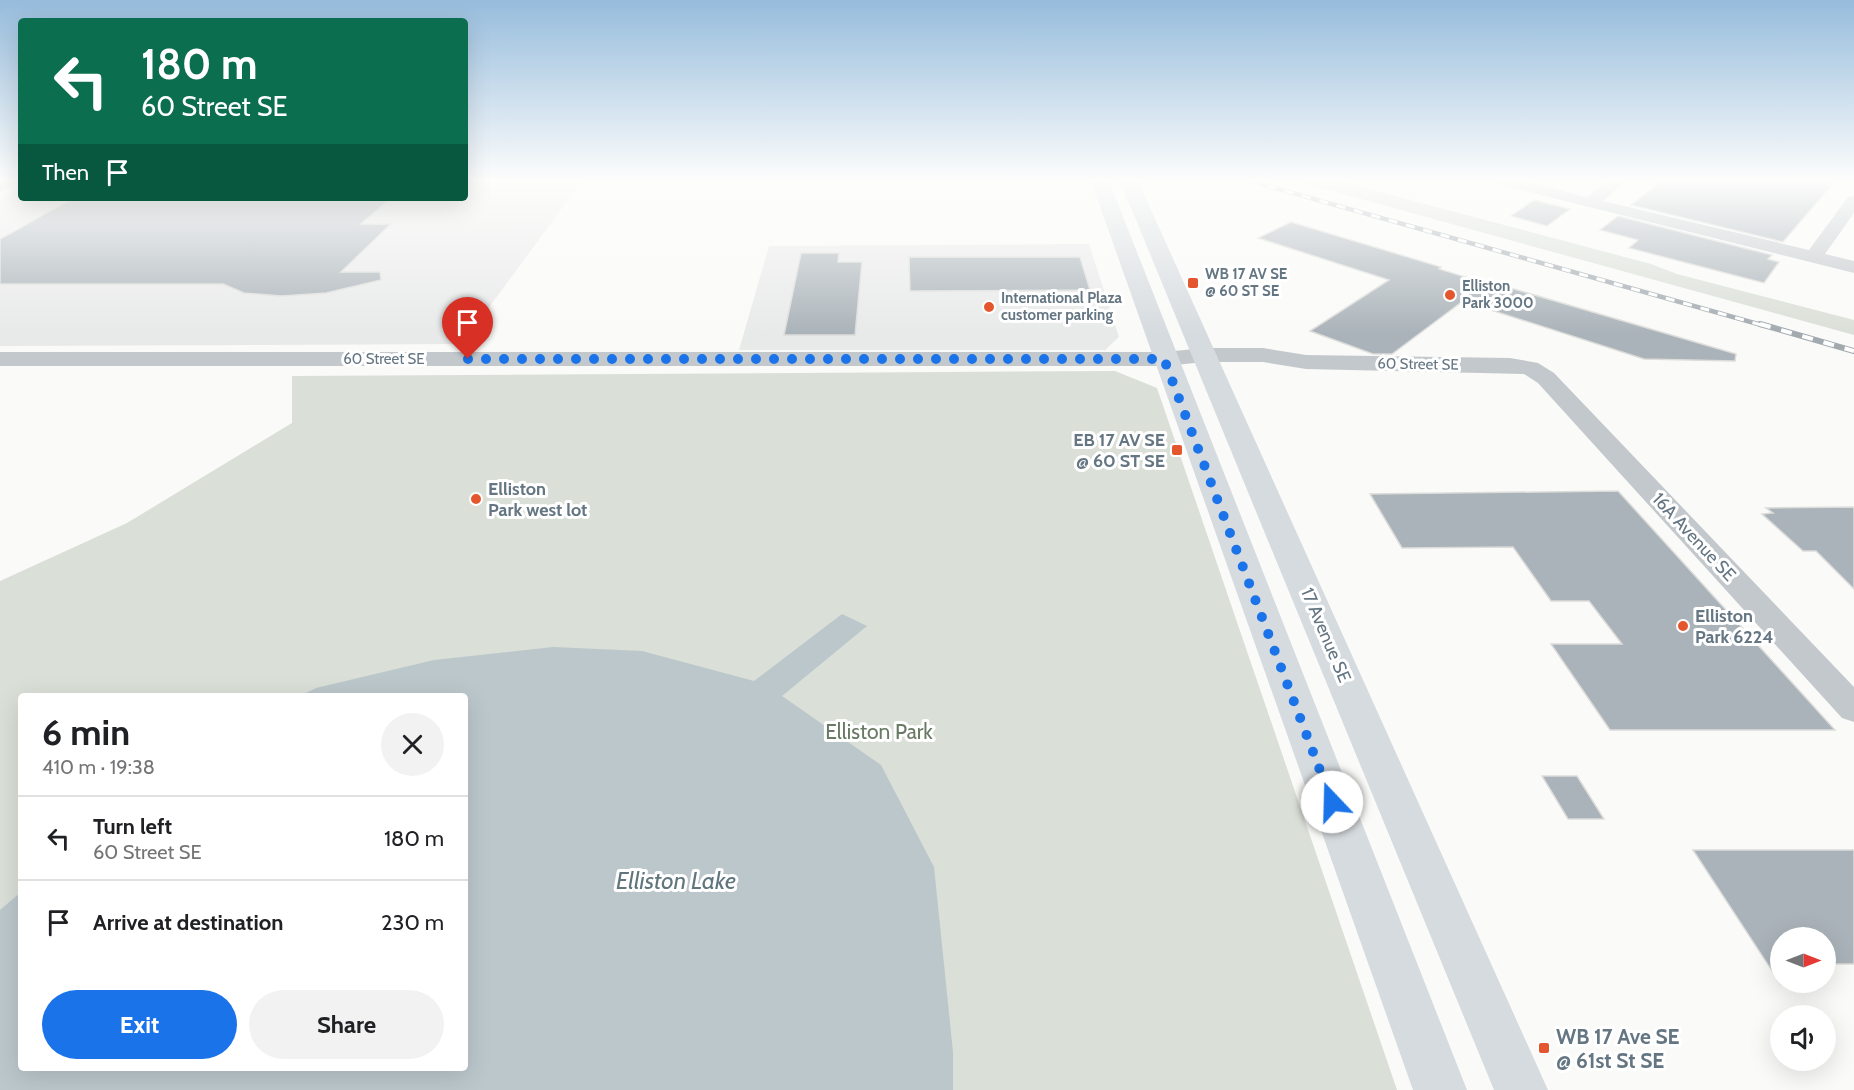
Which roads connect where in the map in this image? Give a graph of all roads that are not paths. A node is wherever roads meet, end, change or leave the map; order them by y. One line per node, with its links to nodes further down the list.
1 (1118, 232): 8 (main road)
2 (1151, 232): 9 (main road, 17 Avenue SE)
3 (1712, 232): 5 (street)
4 (1832, 232): 5 (street)
5 (1814, 257): 6 (street)
6 (1854, 267)
7 (0, 359): 8 (street, 60 Street SE)
8 (1164, 359): 9 (street, 60 Street SE); 12 (main road)
9 (1208, 362): 10 (street, 60 Street SE); 13 (main road, 17 Avenue SE)
10 (1530, 369): 11 (street, 16A Avenue SE)
11 (1854, 710)
12 (1440, 1090)
13 (1521, 1090)

